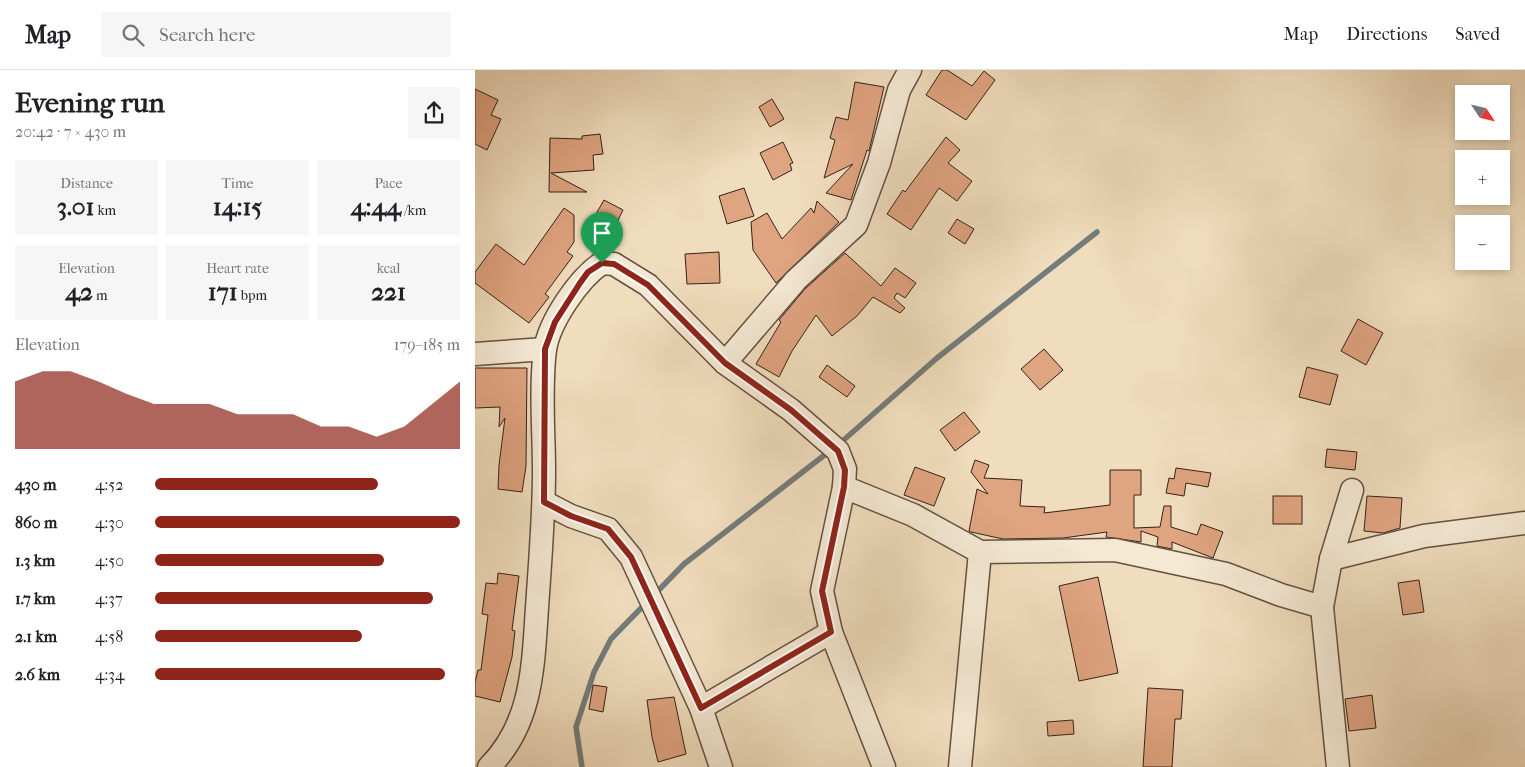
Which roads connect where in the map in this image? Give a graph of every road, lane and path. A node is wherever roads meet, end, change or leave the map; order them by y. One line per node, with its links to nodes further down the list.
1 (910, 70): 4 (street)
2 (545, 349): 3 (street); 4 (street); 7 (street)
3 (475, 354)
4 (725, 363): 5 (street)
5 (844, 487): 9 (street); 12 (street)
6 (1352, 490): 10 (street)
7 (544, 502): 13 (street); 14 (street)
8 (1525, 523): 10 (street)
9 (980, 552): 11 (street); 17 (street)
10 (1331, 559): 11 (street)
11 (1322, 607): 18 (street)
12 (831, 632): 13 (street); 16 (street)
13 (701, 708): 15 (street)
14 (489, 767)
15 (721, 767)
16 (884, 767)
17 (960, 767)
18 (1338, 767)

